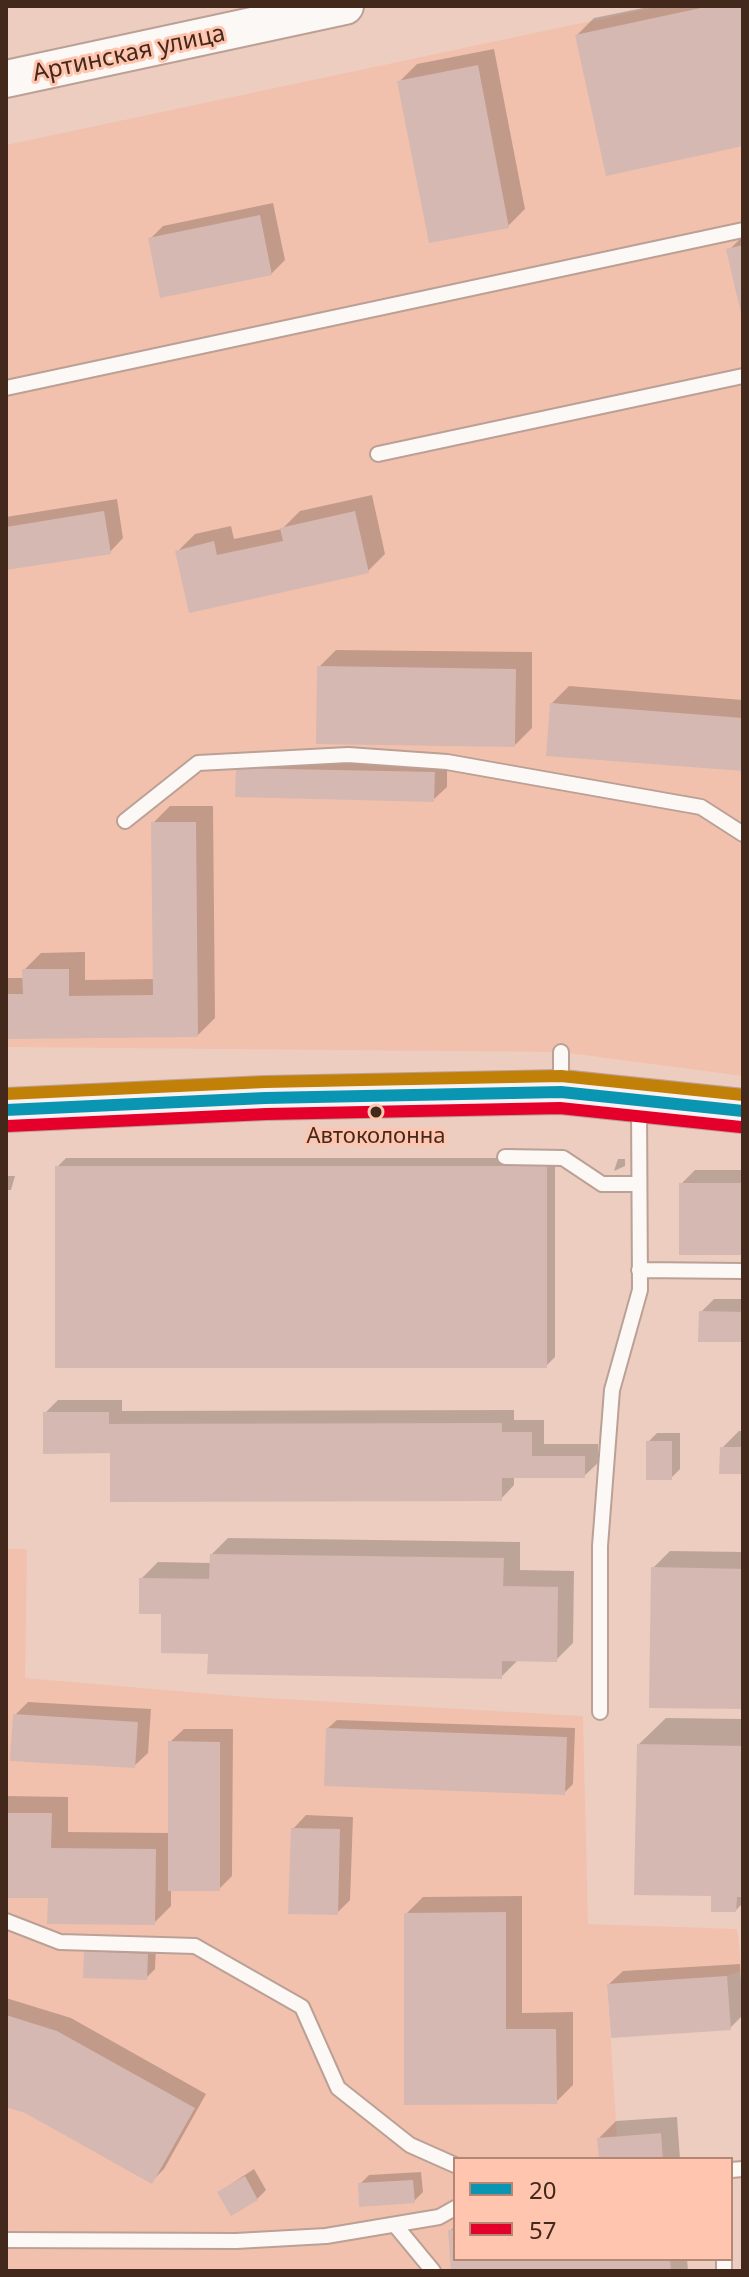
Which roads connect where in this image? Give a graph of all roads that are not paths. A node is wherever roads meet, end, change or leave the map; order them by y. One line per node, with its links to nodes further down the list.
1 (345, 6): 2 (street, Артинская улица)
2 (6, 79)
3 (743, 230): 5 (lane)
4 (743, 376): 6 (lane)
5 (6, 388)
6 (378, 454)
7 (125, 821): 8 (lane)
8 (743, 834)
9 (639, 1098): 10 (main road); 11 (main road); 13 (lane)
10 (6, 1110)
11 (743, 1111)
12 (505, 1157): 13 (lane)
13 (638, 1184): 14 (lane)
14 (639, 1270): 15 (lane); 16 (lane)
15 (743, 1271)
16 (600, 1712)
17 (6, 1921): 18 (lane)
18 (453, 2164)
19 (453, 2209): 20 (lane)
20 (395, 2225): 21 (lane); 22 (lane)
21 (6, 2240)
22 (433, 2271)

